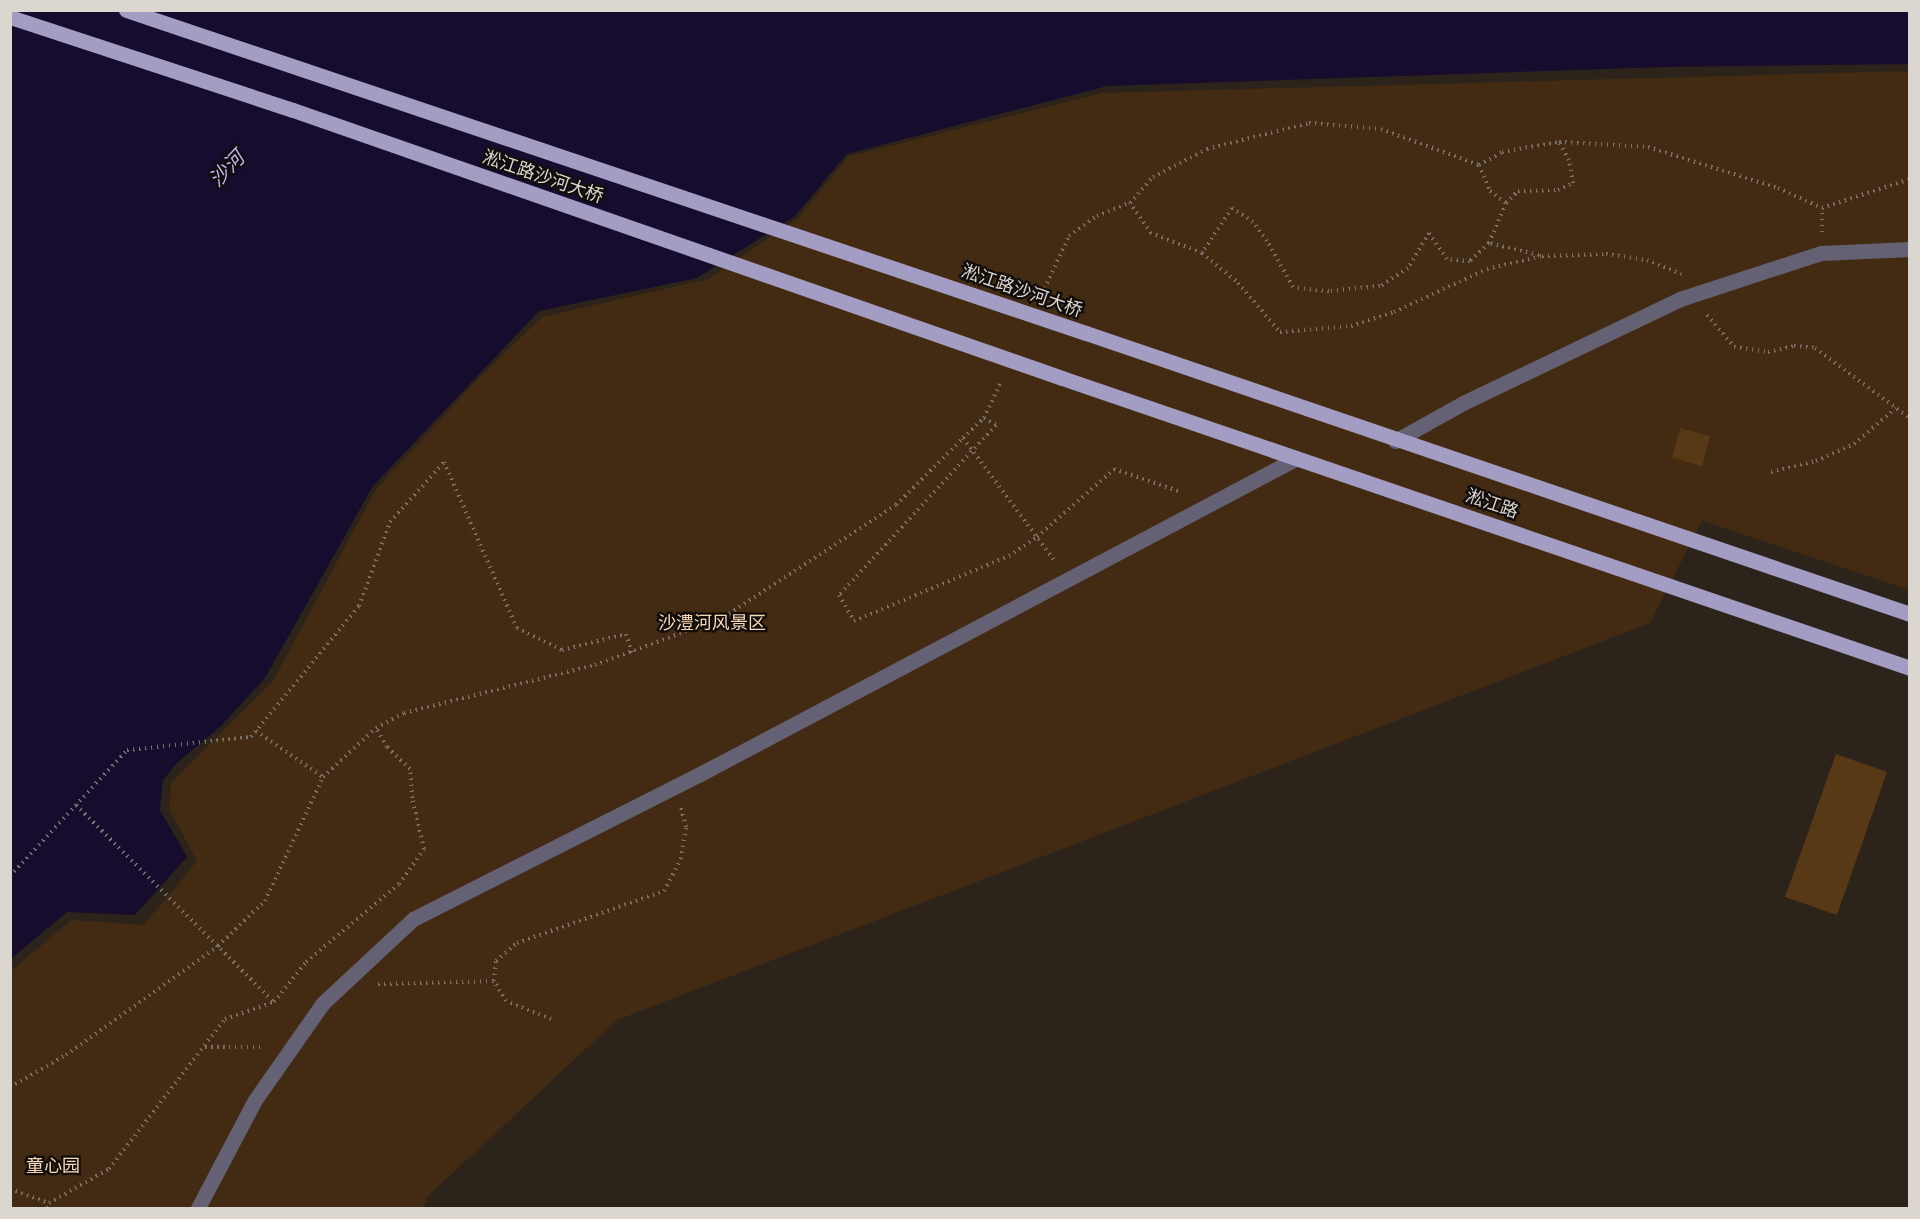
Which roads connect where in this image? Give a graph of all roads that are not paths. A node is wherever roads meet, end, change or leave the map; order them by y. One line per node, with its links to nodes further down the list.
1 (126, 10): 4 (main road, 淞江路沙河大桥, bridge)
2 (10, 17): 5 (main road, 淞江路沙河大桥, bridge)
3 (1910, 249): 6 (street)
4 (1086, 333): 6 (main road, 淞江路)
5 (1062, 378): 7 (main road, 淞江路)
6 (1395, 441): 8 (main road, 淞江路)
7 (1296, 458): 9 (main road, 淞江路); 10 (street)
8 (1910, 614)
9 (1910, 669)
10 (198, 1209)

